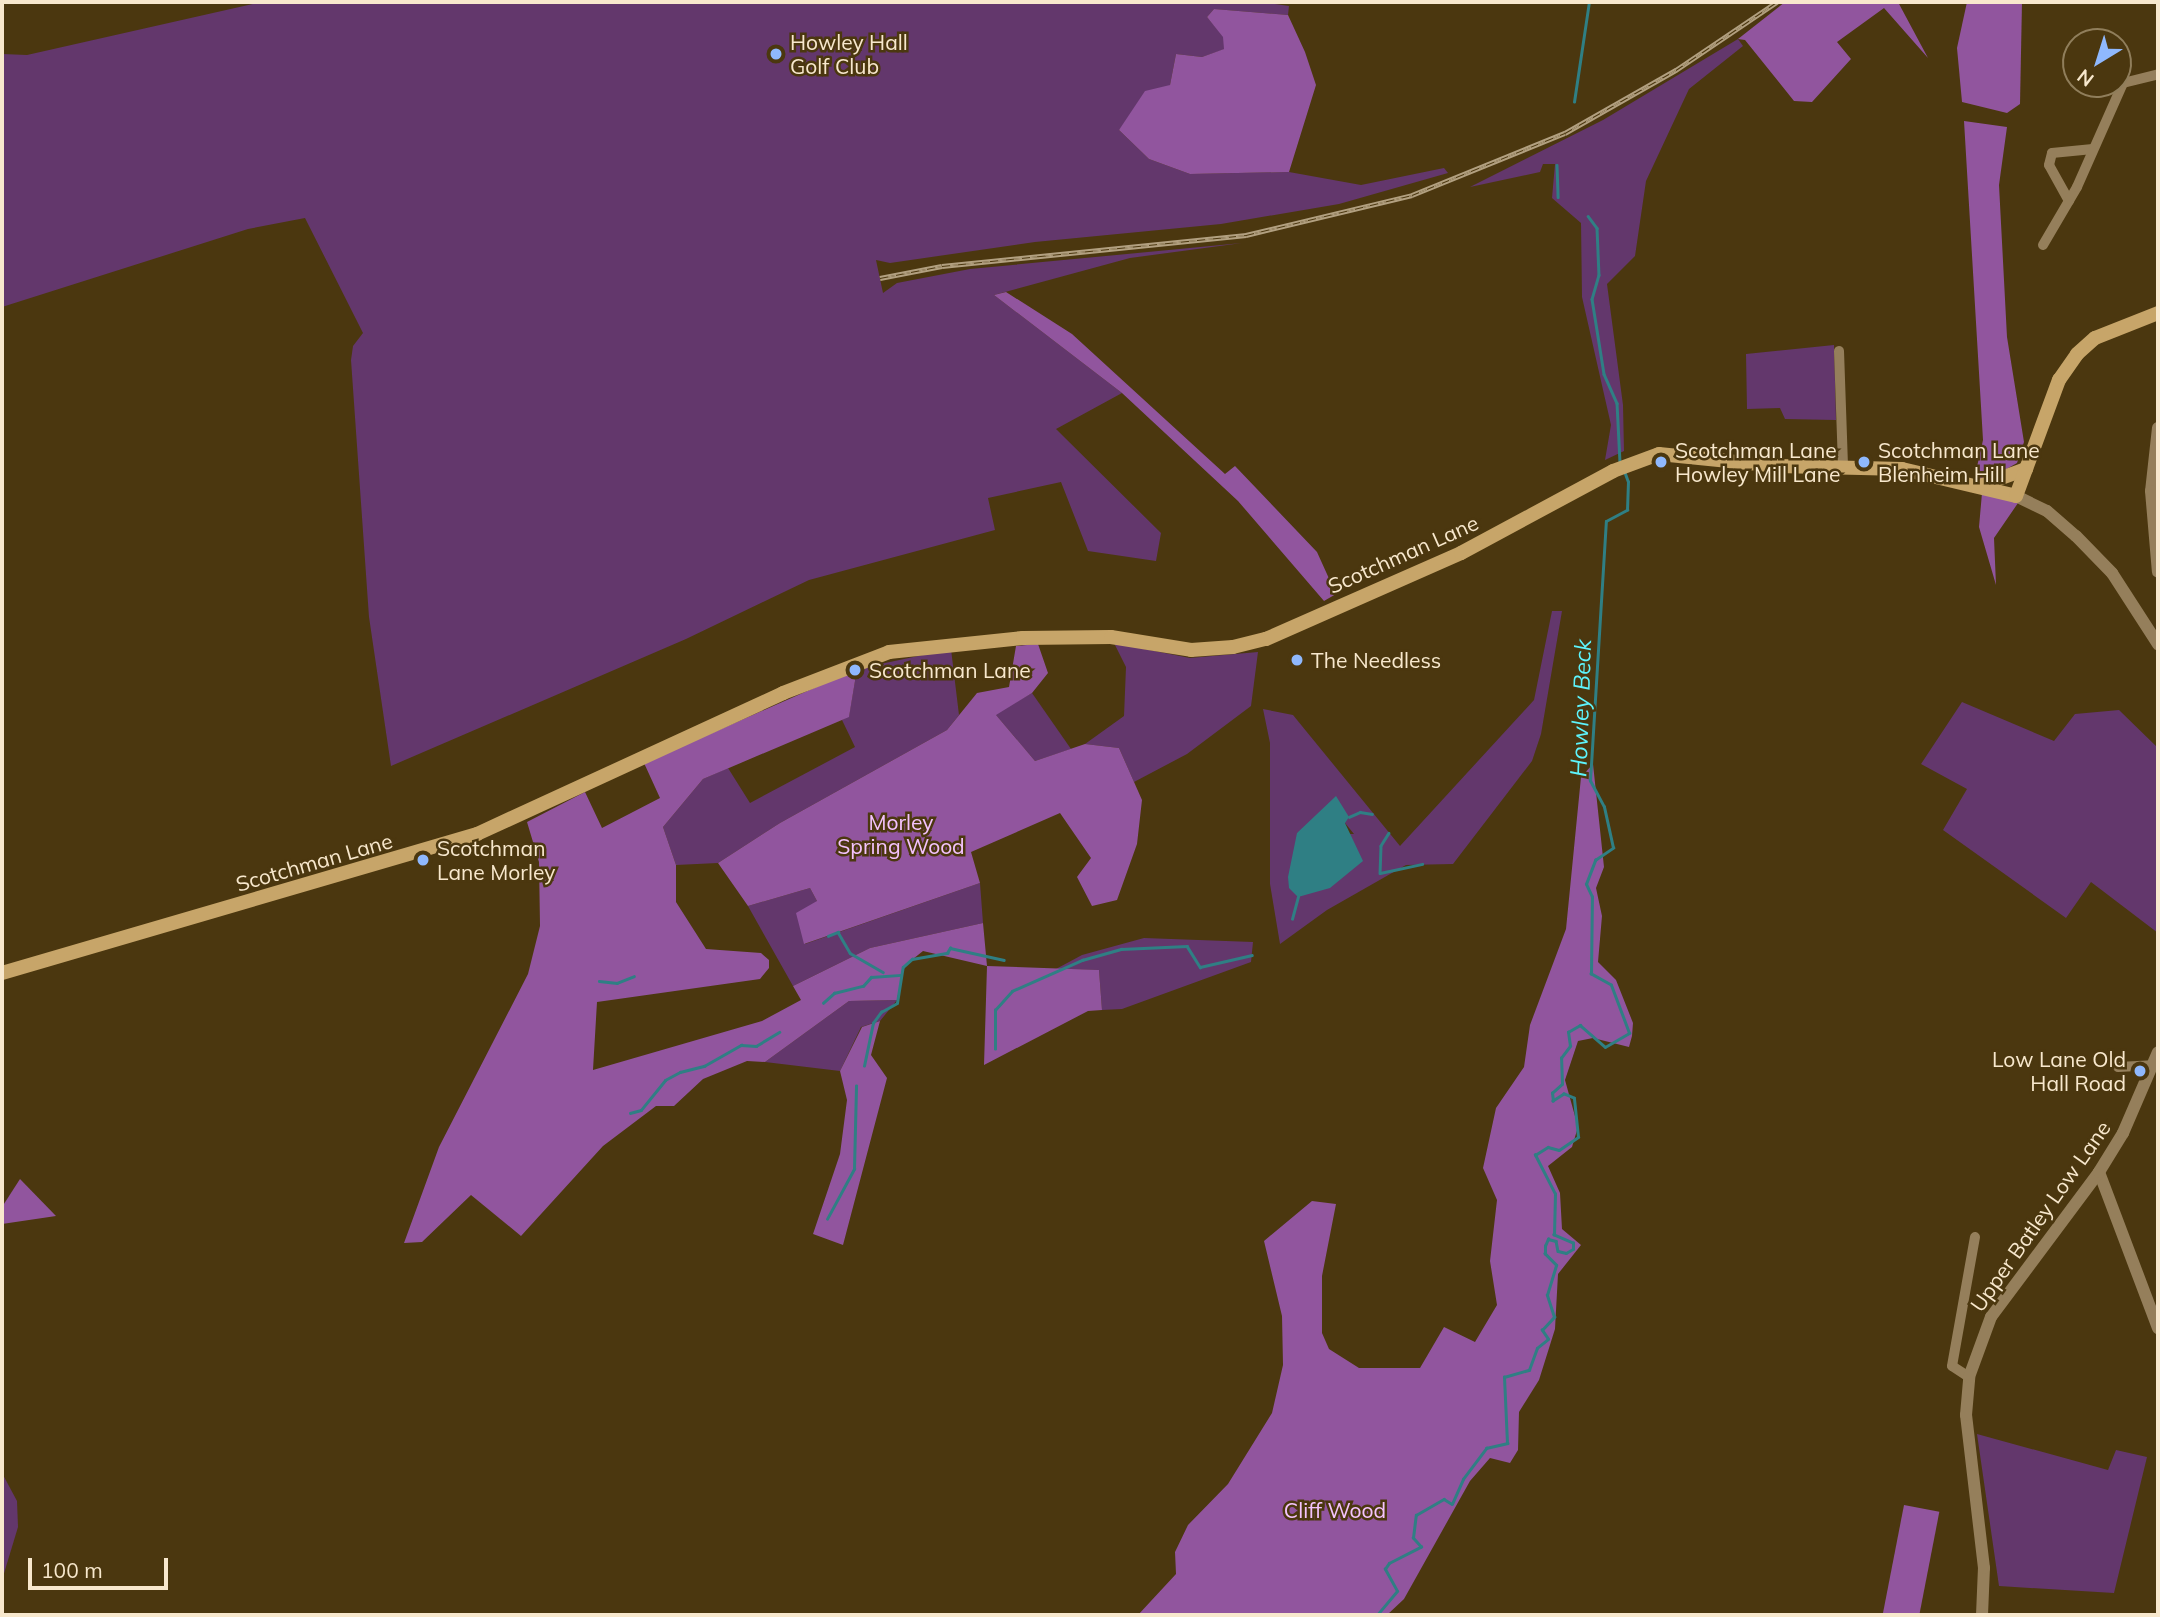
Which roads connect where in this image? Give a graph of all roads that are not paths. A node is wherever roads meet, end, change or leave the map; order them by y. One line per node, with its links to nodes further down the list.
1 (2158, 74): 2 (street)
2 (2094, 149): 3 (street); 3 (street)
3 (2070, 201): 4 (street)
4 (2043, 245)
5 (2158, 313): 9 (main road)
6 (1839, 351): 8 (street)
7 (2158, 428): 12 (street)
8 (1843, 467): 10 (main road, Scotchman Lane); 14 (main road, Scotchman Lane)
9 (2026, 470): 10 (main road); 11 (main road)
10 (1977, 486): 11 (main road, Scotchman Lane)
11 (2016, 496): 13 (street)
12 (2158, 572)
13 (2158, 644)
14 (2, 973)
15 (2158, 1052): 16 (street, Upper Batley Low Lane)
16 (2152, 1065): 17 (street); 18 (street, Upper Batley Low Lane)
17 (2118, 1067)
18 (2099, 1172): 20 (street); 21 (street, Upper Batley Low Lane)
19 (1975, 1237): 21 (street)
20 (2158, 1328)
21 (1969, 1377): 22 (street, Upper Batley Low Lane)
22 (1982, 1615)

